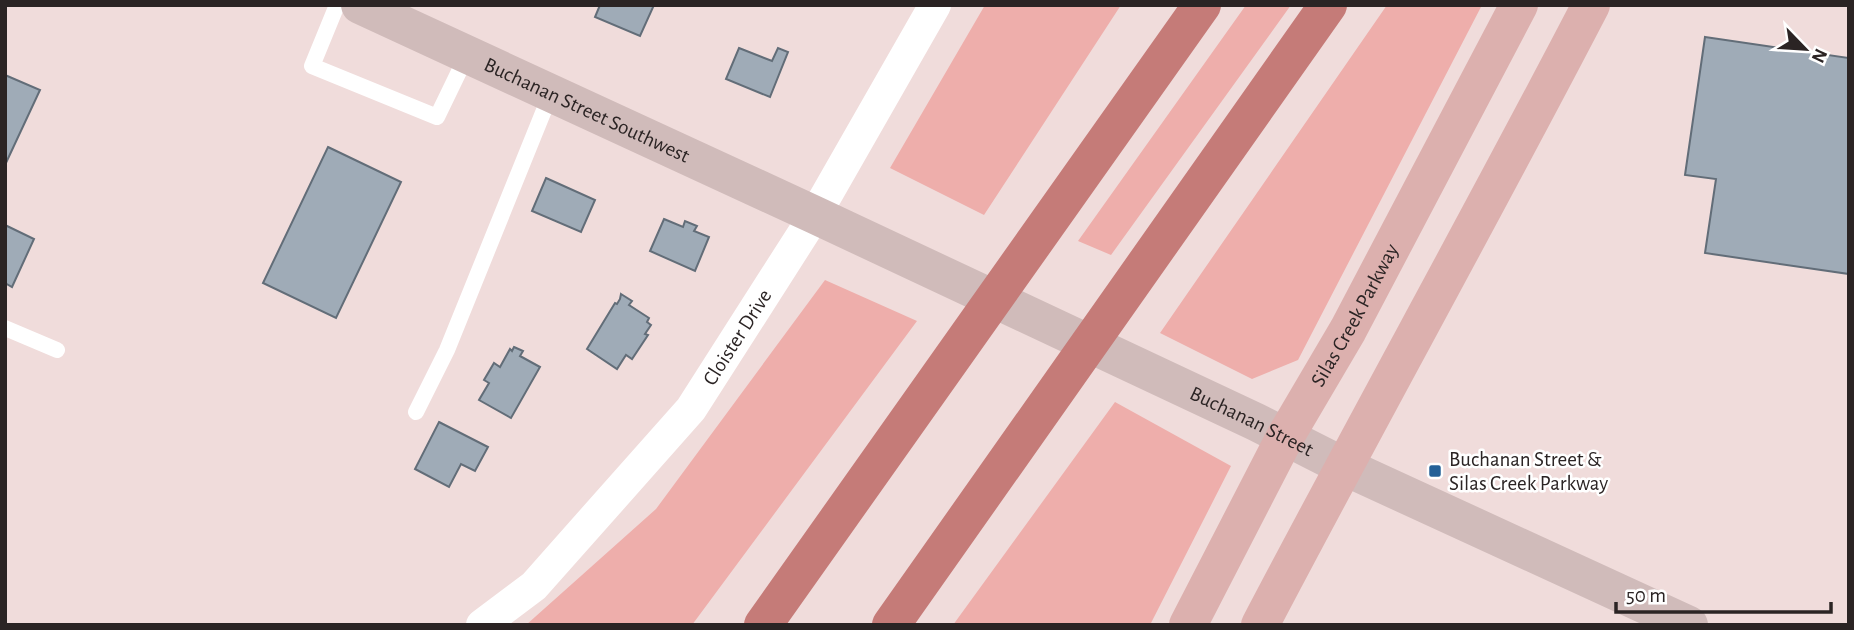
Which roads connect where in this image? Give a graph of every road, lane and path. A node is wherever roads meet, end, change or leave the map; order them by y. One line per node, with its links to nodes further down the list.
1 (935, 5): 9 (street, Cloister Drive)
2 (1202, 5): 16 (highway)
3 (1328, 5): 17 (highway)
4 (1519, 5): 13 (main road, Silas Creek Parkway)
5 (1591, 5): 14 (main road)
6 (360, 6): 7 (street, Buchanan Street Southwest); 7 (lane)
7 (467, 55): 8 (street, Buchanan Street Southwest)
8 (551, 93): 9 (street, Buchanan Street Southwest); 12 (lane)
9 (815, 215): 13 (street, Buchanan Street); 15 (street, Cloister Drive)
10 (5, 328): 11 (lane)
11 (57, 350)
12 (416, 412)
13 (1286, 436): 14 (street, Buchanan Street); 18 (main road, Silas Creek Parkway)
14 (1343, 466): 19 (main road); 20 (street, Buchanan Street)
15 (482, 625)
16 (763, 625)
17 (891, 625)
18 (1188, 625)
19 (1260, 625)
20 (1689, 625)

